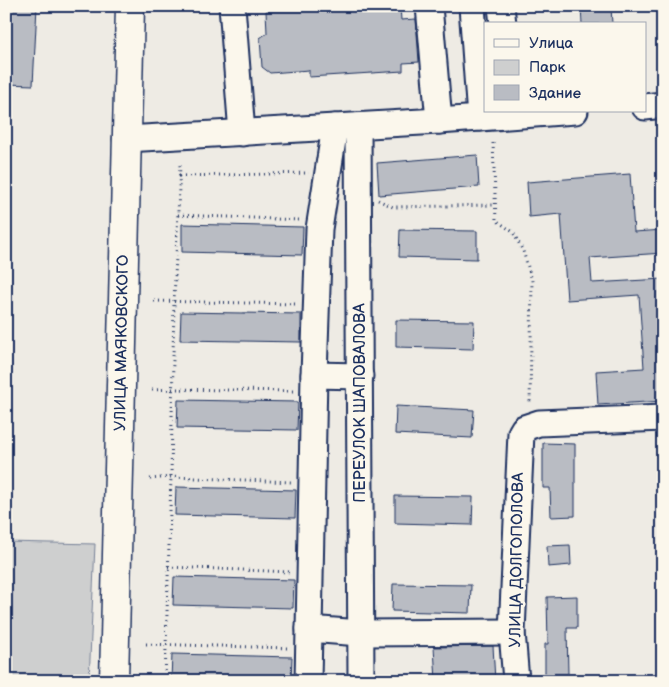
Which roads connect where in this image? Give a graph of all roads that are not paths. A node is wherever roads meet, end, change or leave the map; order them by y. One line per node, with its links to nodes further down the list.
1 (130, 6): 15 (main road, УЛИЦА МАЯКОВСКОГО)
2 (232, 6): 14 (street)
3 (429, 6): 12 (street)
4 (472, 6): 11 (street)
5 (501, 6): 6 (street)
6 (502, 22)
7 (663, 105): 8 (street)
8 (646, 106)
9 (542, 112): 10 (street)
10 (509, 113): 11 (street)
11 (480, 118): 12 (street)
12 (439, 121): 13 (street)
13 (347, 126): 14 (street); 16 (street, ПЕРЕУЛОК ШАПОВАЛОВА); 17 (street)
14 (242, 133): 15 (street)
15 (126, 139): 22 (main road, УЛИЦА МАЯКОВСКОГО)
16 (360, 376): 17 (street); 20 (street, ПЕРЕУЛОК ШАПОВАЛОВА)
17 (314, 383): 21 (street)
18 (663, 418): 19 (street, УЛИЦА ДОЛГОПОЛОВА)
19 (512, 632): 20 (street); 25 (street, УЛИЦА ДОЛГОПОЛОВА)
20 (360, 633): 21 (street); 24 (street, ПЕРЕУЛОК ШАПОВАЛОВА)
21 (308, 639): 23 (street)
22 (114, 681)
23 (308, 681)
24 (360, 681)
25 (516, 681)

